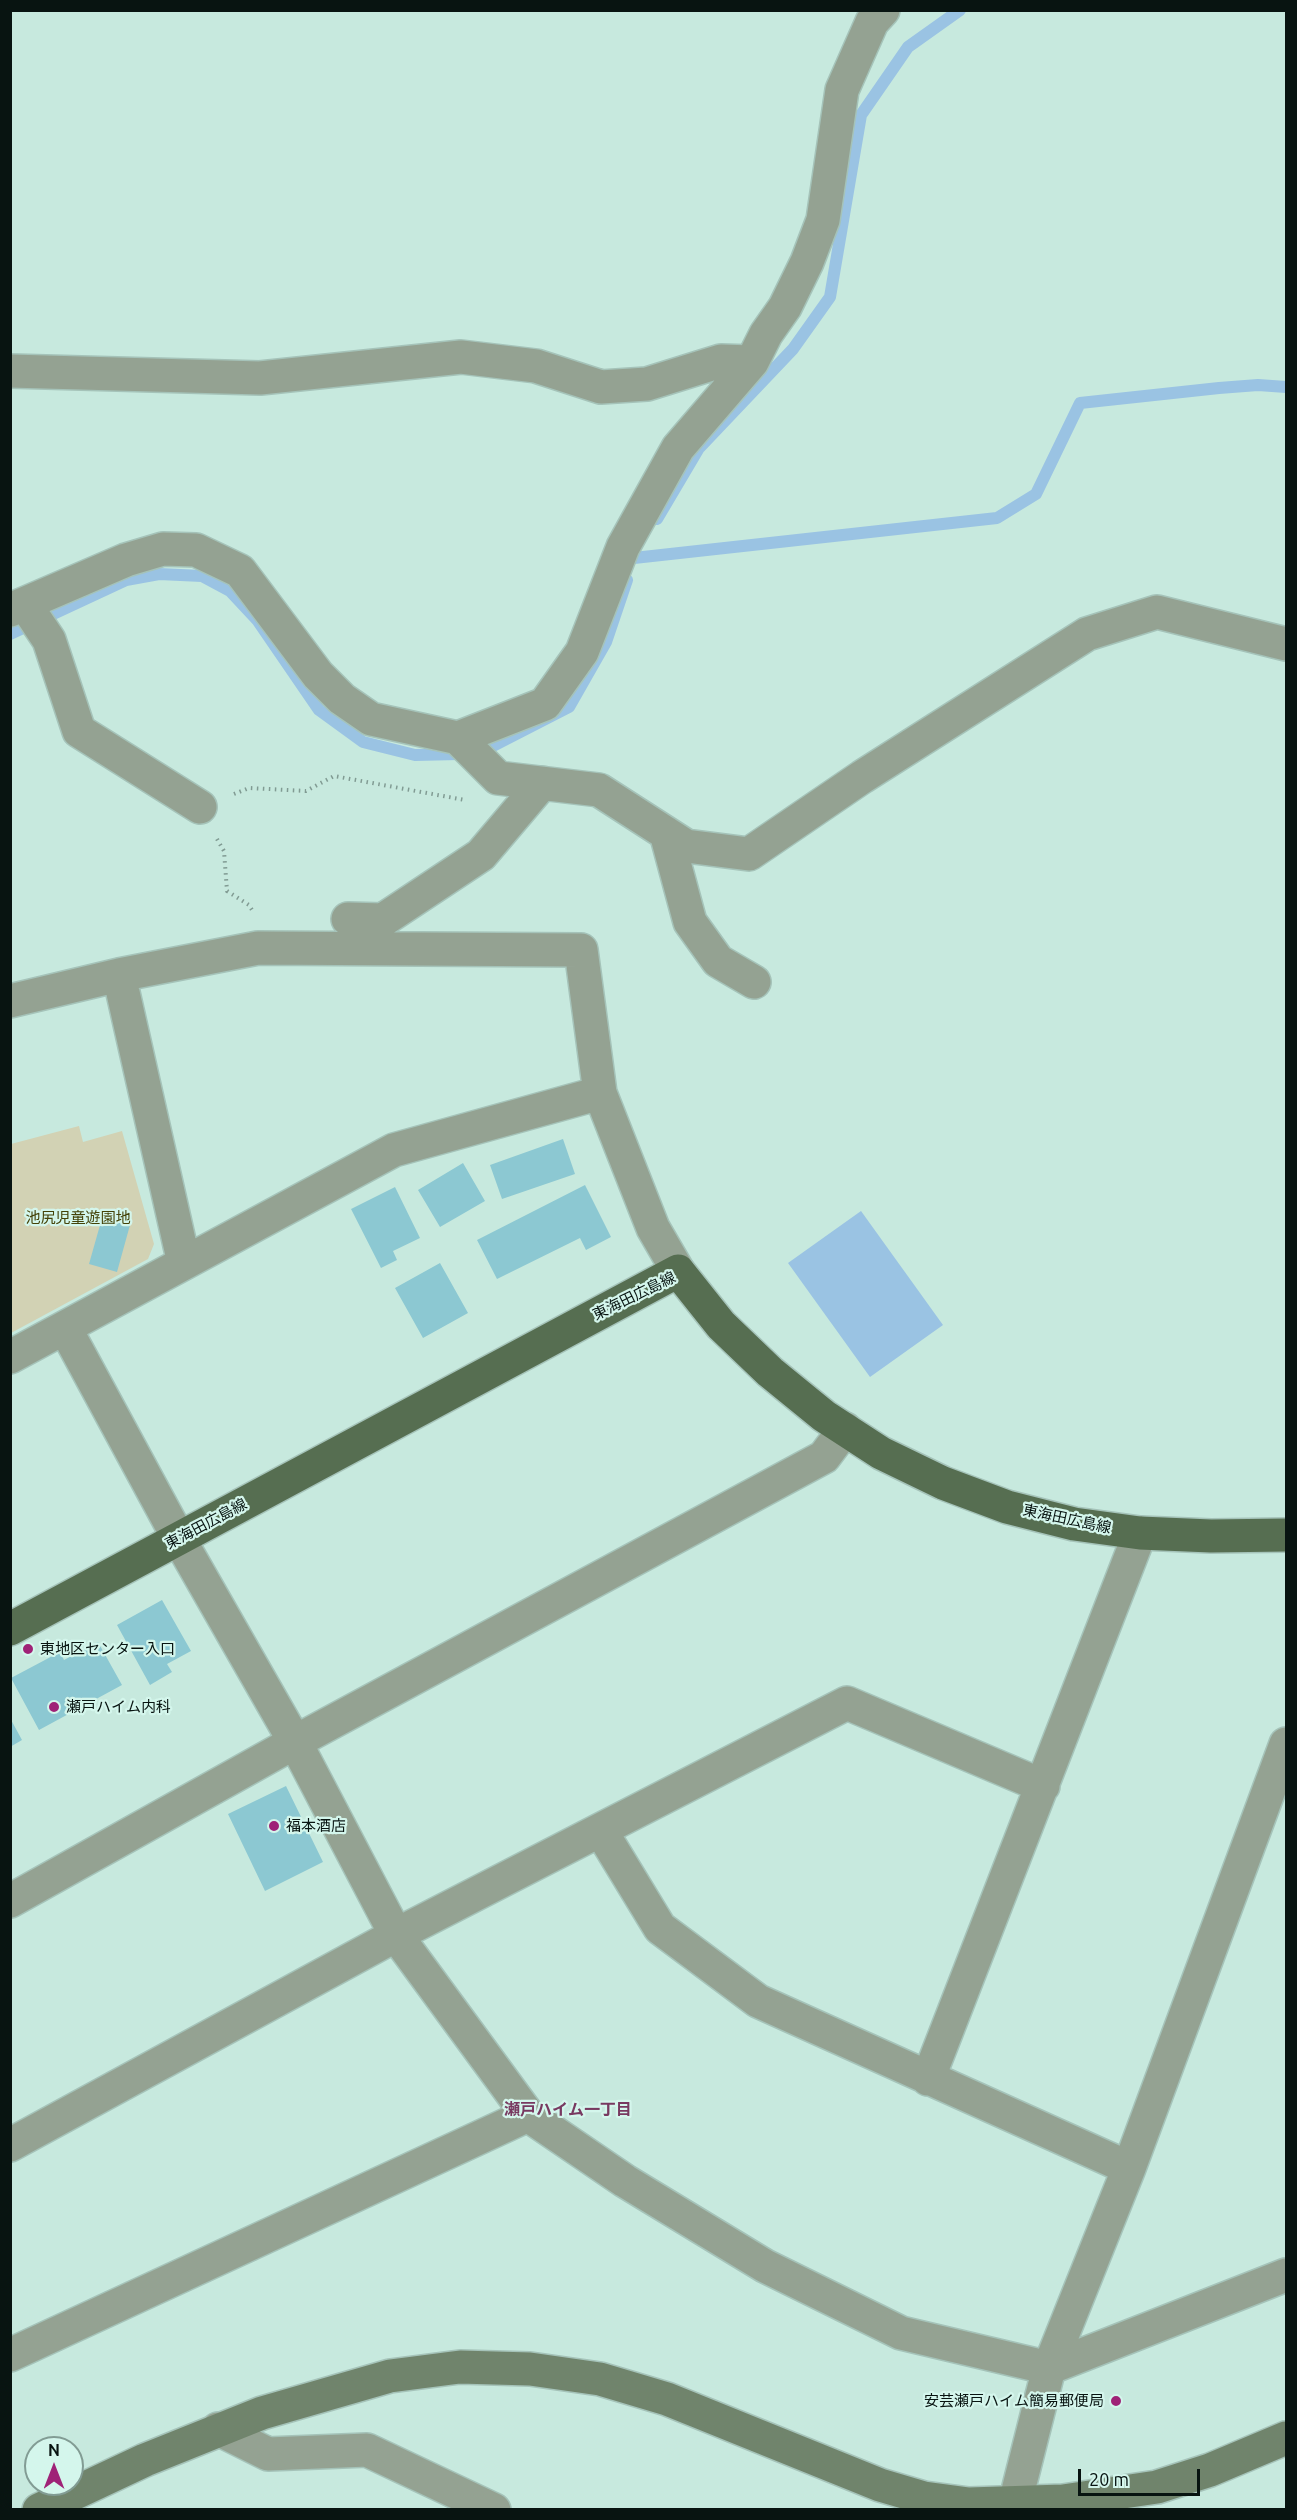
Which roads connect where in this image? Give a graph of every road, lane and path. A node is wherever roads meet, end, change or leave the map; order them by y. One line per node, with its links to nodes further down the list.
1 (884, 10): 2 (street)
2 (752, 362): 3 (street); 6 (street)
3 (10, 371)
4 (21, 607): 6 (street); 9 (street)
5 (1287, 644): 10 (street)
6 (459, 739): 7 (street)
7 (498, 778): 8 (street); 9 (path)
8 (542, 783): 10 (street); 12 (street)
9 (200, 807): 11 (path)
10 (666, 832): 14 (street)
11 (253, 914)
12 (348, 920)
13 (119, 975): 15 (street); 16 (street); 17 (street)
14 (754, 982)
15 (10, 1001)
16 (600, 1093): 17 (street); 18 (street)
17 (184, 1263): 19 (street)
18 (678, 1271): 21 (main road, 東海田広島線); 24 (main road, 東海田広島線)
19 (65, 1328): 20 (street); 24 (street)
20 (10, 1357)
21 (845, 1429): 22 (main road, 東海田広島線); 26 (street)
22 (1140, 1533): 23 (main road, 東海田広島線); 28 (street)
23 (1287, 1535)
24 (179, 1539): 25 (main road, 東海田広島線); 26 (street)
25 (10, 1629)
26 (294, 1742): 30 (street); 31 (street)
27 (1287, 1744): 35 (street)
28 (1043, 1786): 29 (street); 32 (street)
29 (601, 1832): 31 (street); 32 (street)
30 (10, 1901)
31 (396, 1935): 33 (street); 34 (street)
32 (928, 2079): 35 (street)
33 (528, 2115): 37 (street); 38 (street)
34 (10, 2145)
35 (1129, 2168): 38 (street)
36 (1287, 2275): 38 (street)
37 (10, 2355)
38 (1049, 2368): 41 (street)
39 (218, 2429): 41 (street); 42 (street); 43 (street)
40 (1287, 2438): 41 (street)
41 (1015, 2504)
42 (39, 2510)
43 (494, 2510)

